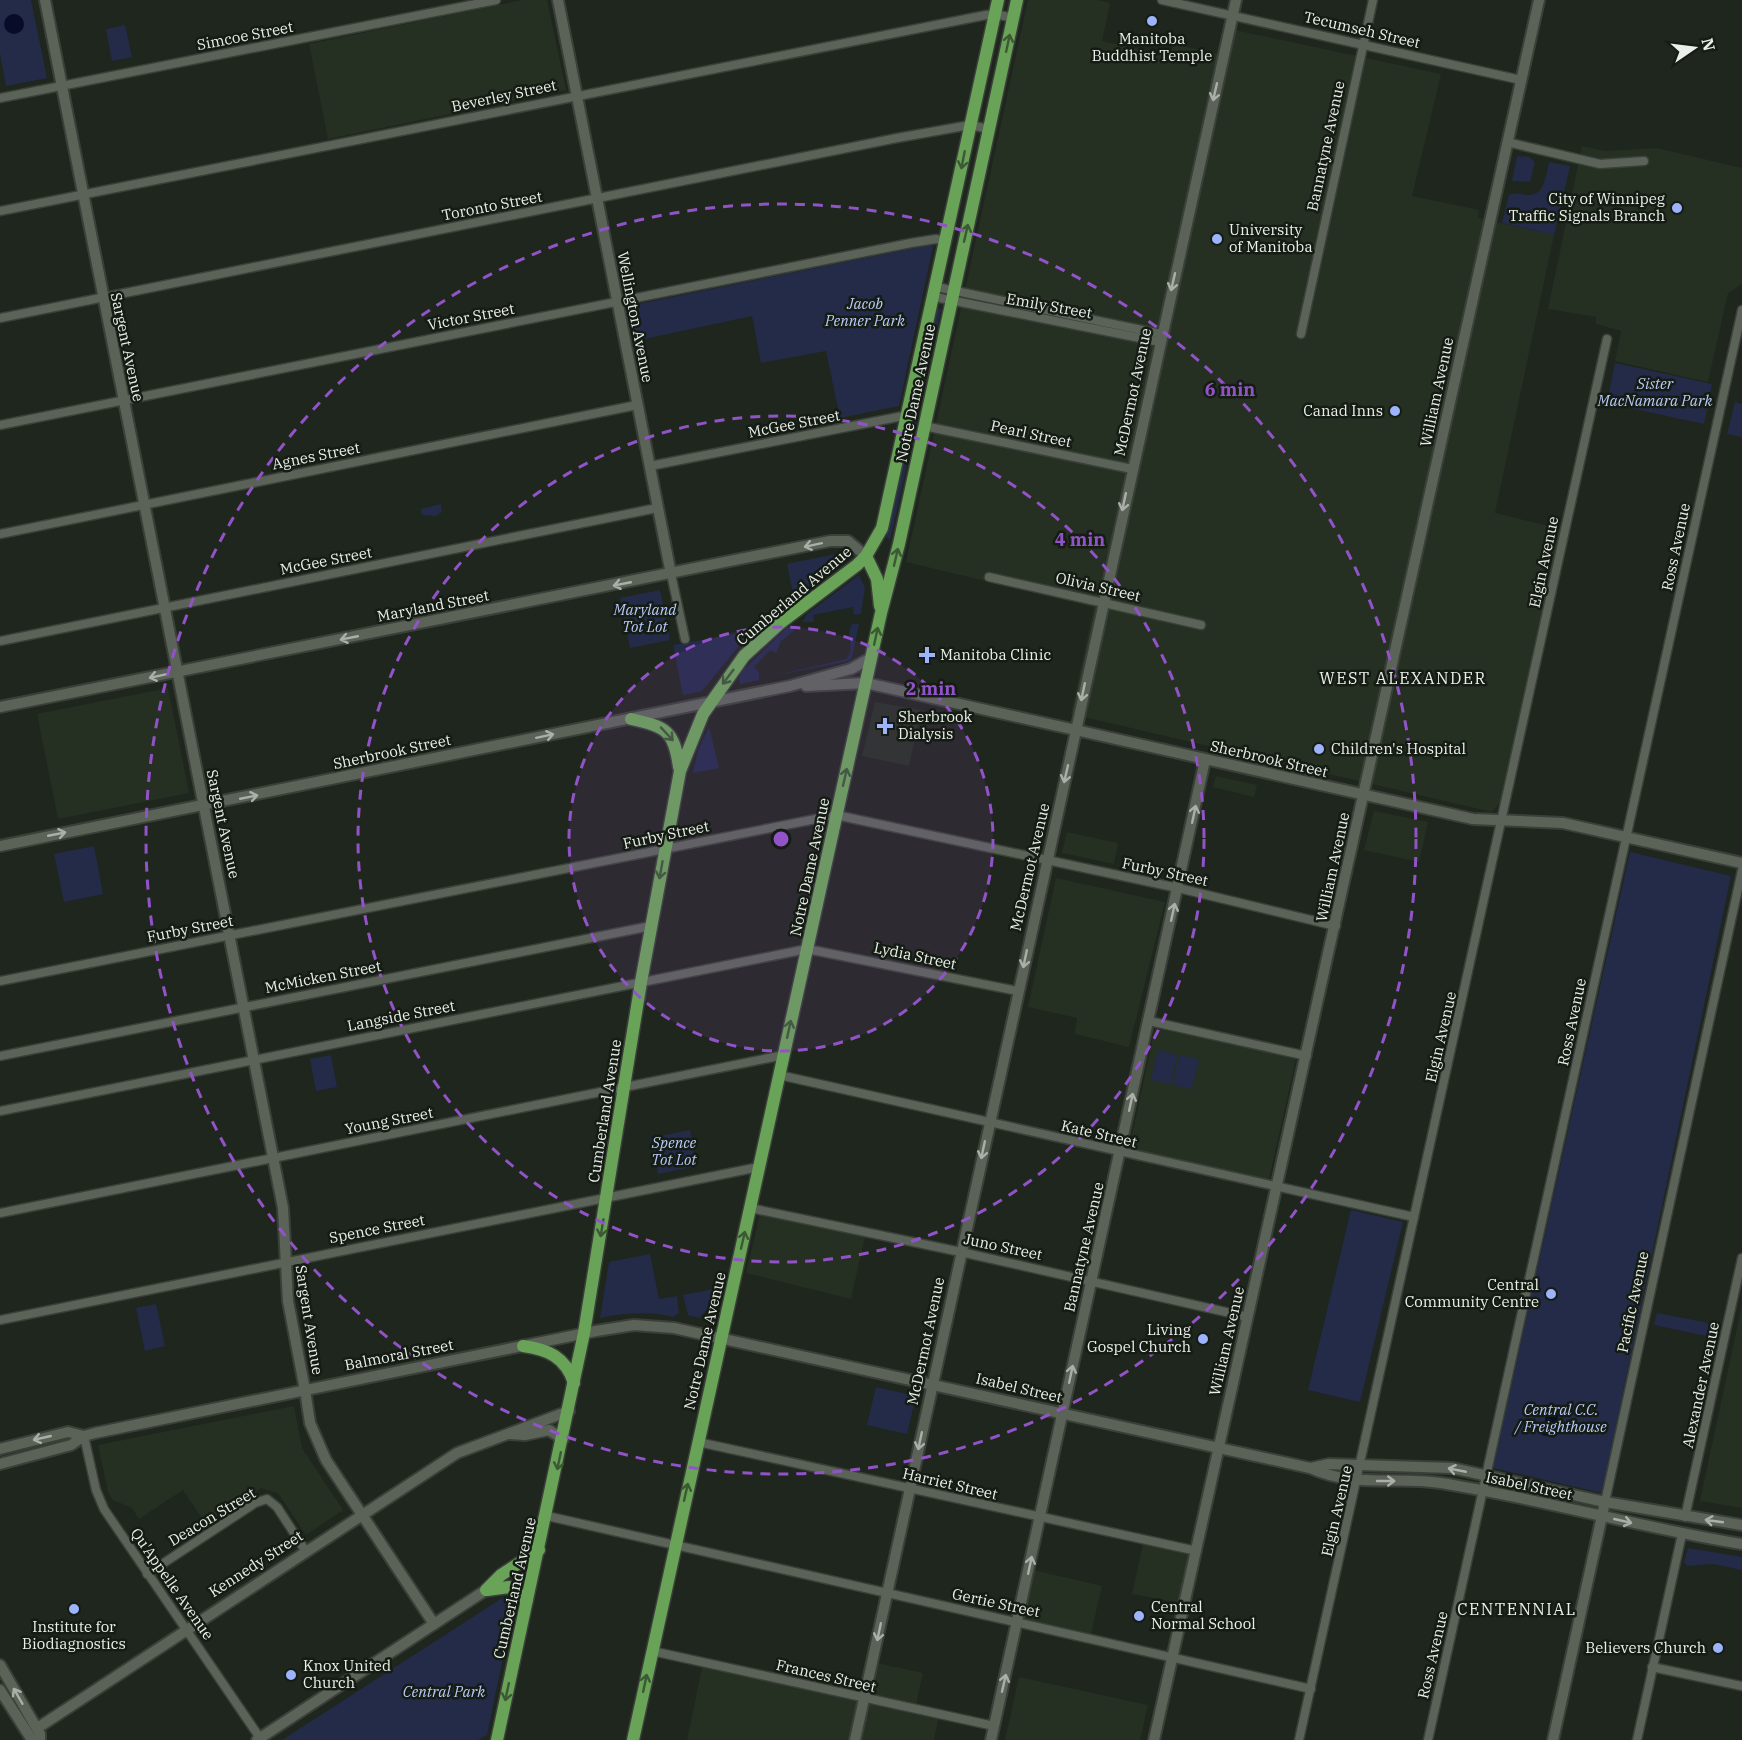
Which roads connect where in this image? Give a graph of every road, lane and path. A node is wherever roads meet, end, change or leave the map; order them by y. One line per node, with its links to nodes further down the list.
1 (45, 0): 15 (main road, Sargent Avenue)
2 (496, 0): 15 (street, Simcoe Street)
3 (558, 0): 16 (main road, Wellington Avenue)
4 (998, 0): 10 (main road, Notre Dame Avenue)
5 (1017, 0): 12 (main road, Notre Dame Avenue)
6 (1162, 0): 11 (street, Tecumseh Street)
7 (1236, 0): 11 (main road, McDermot Avenue)
8 (1374, 0): 13 (street, Bannatyne Avenue)
9 (1539, 0): 14 (main road, William Avenue)
10 (995, 14): 12 (street, Beverley Street); 16 (street, Beverley Street); 18 (main road, Notre Dame Avenue)
11 (1233, 15): 13 (street, Tecumseh Street); 33 (main road, McDermot Avenue, one-way to 33)
12 (1013, 18): 19 (main road, Notre Dame Avenue, one-way to 12)
13 (1363, 45): 14 (street, Tecumseh Street); 32 (street, Bannatyne Avenue)
14 (1521, 80): 20 (main road, William Avenue)
15 (62, 86): 17 (street, Simcoe Street); 22 (main road, Sargent Avenue)
16 (577, 95): 22 (street, Beverley Street); 23 (main road, Wellington Avenue)
17 (0, 98)
18 (970, 125): 19 (street, Toronto Street); 23 (street, Toronto Street); 25 (main road, Notre Dame Avenue, one-way to 25)
19 (989, 129): 27 (main road, Notre Dame Avenue, one-way to 19)
20 (1507, 142): 21 (street); 64 (main road, William Avenue)
21 (1644, 161)
22 (82, 195): 24 (street, Beverley Street); 28 (main road, Sargent Avenue)
23 (597, 199): 28 (street, Toronto Street); 29 (main road, Wellington Avenue)
24 (0, 211)
25 (947, 241): 26 (main road, Notre Dame Avenue); 29 (street, Victor Street)
26 (936, 292): 27 (street, Emily Street); 37 (main road, Notre Dame Avenue)
27 (952, 296): 33 (street, Emily Street); 39 (main road, Notre Dame Avenue)
28 (102, 297): 31 (street, Toronto Street); 35 (main road, Sargent Avenue)
29 (618, 302): 35 (street, Victor Street); 36 (main road, Wellington Avenue)
30 (1742, 310): 68 (street, Ross Avenue)
31 (0, 318)
32 (1301, 334)
33 (1160, 338): 41 (main road, McDermot Avenue)
34 (1607, 339): 67 (street, Elgin Avenue)
35 (123, 401): 38 (street, Victor Street); 42 (main road, Sargent Avenue)
36 (637, 405): 40 (main road, Wellington Avenue); 42 (street, Agnes Street)
37 (908, 415): 40 (street, McGee Street); 45 (main road, Notre Dame Avenue)
38 (0, 425)
39 (924, 426): 41 (street, Pearl Street); 50 (main road, Notre Dame Avenue, one-way to 39)
40 (650, 466): 43 (main road, Wellington Avenue)
41 (1132, 469): 48 (main road, McDermot Avenue, one-way to 48)
42 (143, 505): 44 (street, Agnes Street); 49 (main road, Sargent Avenue)
43 (657, 508): 46 (main road, Wellington Avenue); 49 (street, McGee Street)
44 (0, 534)
45 (866, 556): 46 (main road, Maryland Street, one-way to 46); 50 (main road); 58 (main road, Cumberland Avenue, one-way to 58)
46 (671, 574): 52 (street, Wellington Avenue); 55 (main road, Maryland Street, one-way to 55)
47 (989, 577): 48 (street, Olivia Street)
48 (1103, 601): 51 (street, Olivia Street); 61 (main road, McDermot Avenue, one-way to 61)
49 (164, 608): 53 (street, McGee Street); 55 (main road, Sargent Avenue)
50 (880, 613): 54 (main road, Notre Dame Avenue, one-way to 50)
51 (1201, 625)
52 (685, 639)
53 (0, 641)
54 (871, 658): 56 (main road, Notre Dame Avenue); 57 (main road, Sherbrook Street)
55 (178, 672): 59 (main road, Maryland Street, one-way to 59); 65 (main road, Sargent Avenue)
56 (866, 683): 57 (main road, Sherbrook Street); 61 (main road, Sherbrook Street); 66 (main road, Notre Dame Avenue, one-way to 56)
57 (790, 687): 58 (main road, Sherbrook Street)
58 (710, 703): 60 (main road, Sherbrook Street); 63 (main road, Cumberland Avenue)
59 (0, 706)
60 (631, 718): 63 (main road, one-way to 63); 65 (main road, Sherbrook Street, one-way to 60)
61 (1075, 731): 62 (main road, Sherbrook Street); 71 (main road, McDermot Avenue, one-way to 71)
62 (1205, 760): 64 (main road, Sherbrook Street); 74 (main road, Bannatyne Avenue, one-way to 62)
63 (680, 771): 70 (main road, Cumberland Avenue)
64 (1363, 796): 67 (main road, Sherbrook Street); 76 (main road, William Avenue)
65 (204, 806): 69 (main road, Sherbrook Street, one-way to 65); 77 (main road, Sargent Avenue)
66 (836, 815): 70 (street, Furby Street); 71 (street, Furby Street); 78 (main road, Notre Dame Avenue)
67 (1503, 820): 68 (main road, Sherbrook Street); 99 (street, Elgin Avenue)
68 (1626, 836): 72 (main road, Sherbrook Street); 123 (street, Ross Avenue)
69 (0, 846)
70 (665, 848): 75 (main road, Cumberland Avenue, one-way to 75); 77 (street, Furby Street)
71 (1046, 861): 74 (street, Furby Street); 81 (main road, McDermot Avenue, one-way to 81)
72 (1742, 863)
73 (1742, 870): 127 (street, Pacific Avenue)
74 (1178, 888): 76 (street, Furby Street); 83 (main road, Bannatyne Avenue, one-way to 74)
75 (651, 926): 80 (main road, Cumberland Avenue); 82 (street, McMicken Street)
76 (1336, 926): 86 (main road, William Avenue)
77 (230, 935): 79 (street, Furby Street); 82 (main road, Sargent Avenue)
78 (807, 949): 80 (street, Langside Street); 81 (street, Lydia Street); 84 (main road, Notre Dame Avenue, one-way to 78)
79 (0, 981)
80 (641, 982): 87 (street, Langside Street); 89 (main road, Cumberland Avenue)
81 (1018, 991): 91 (main road, McDermot Avenue)
82 (243, 1006): 85 (street, McMicken Street); 87 (main road, Sargent Avenue)
83 (1149, 1022): 86 (street); 92 (main road, Bannatyne Avenue, one-way to 83)
84 (784, 1055): 88 (main road, Notre Dame Avenue); 89 (street, Young Street)
85 (0, 1056)
86 (1306, 1056): 95 (main road, William Avenue)
87 (254, 1060): 90 (street, Langside Street); 93 (main road, Sargent Avenue)
88 (779, 1075): 91 (street, Kate Street); 94 (main road, Notre Dame Avenue)
89 (625, 1087): 93 (street, Young Street); 96 (main road, Cumberland Avenue)
90 (0, 1111)
91 (989, 1122): 92 (street, Kate Street); 100 (main road, McDermot Avenue, one-way to 100)
92 (1120, 1152): 95 (street, Kate Street); 103 (main road, Bannatyne Avenue)
93 (273, 1158): 98 (street, Young Street); 102 (main road, Sargent Avenue)
94 (759, 1167): 96 (street, Spence Street); 97 (main road, Notre Dame Avenue)
95 (1277, 1186): 99 (street, Kate Street); 104 (main road, William Avenue)
96 (607, 1196): 102 (street, Spence Street); 106 (main road, Cumberland Avenue, one-way to 106)
97 (750, 1208): 100 (street, Juno Street); 107 (main road, Notre Dame Avenue, one-way to 97)
98 (0, 1213)
99 (1414, 1217): 121 (street, Elgin Avenue)
100 (961, 1252): 103 (street, Juno Street); 110 (main road, McDermot Avenue)
101 (1742, 1258): 131 (street, Alexander Avenue)
102 (284, 1262): 105 (street, Spence Street); 111 (main road, Sargent Avenue)
103 (1091, 1281): 104 (street, Juno Street); 113 (main road, Bannatyne Avenue, one-way to 103)
104 (1248, 1317): 118 (main road, William Avenue)
105 (0, 1320)
106 (584, 1333): 107 (main road, Balmoral Street); 108 (main road, Balmoral Street); 109 (main road, Cumberland Avenue)
107 (720, 1338): 110 (main road, Isabel Street); 117 (main road, Notre Dame Avenue)
108 (523, 1346): 109 (main road); 111 (main road, Balmoral Street)
109 (574, 1383): 112 (main road, Cumberland Avenue)
110 (933, 1384): 113 (main road, Isabel Street); 125 (main road, McDermot Avenue, one-way to 125)
111 (305, 1390): 115 (main road, Balmoral Street); 128 (main road, Sargent Avenue)
112 (569, 1411): 114 (main road, Kennedy Street); 116 (main road, Cumberland Avenue)
113 (1063, 1413): 118 (main road, Isabel Street); 132 (main road, Bannatyne Avenue)
114 (510, 1434): 116 (main road, Kennedy Street); 128 (main road, Kennedy Street)
115 (84, 1436): 119 (main road, Balmoral Street, one-way to 119); 120 (main road, Balmoral Street); 140 (street, Qu'Appelle Avenue)
116 (563, 1439): 129 (main road, Cumberland Avenue, one-way to 129)
117 (698, 1442): 125 (street, Harriet Street); 136 (main road, Notre Dame Avenue, one-way to 117)
118 (1219, 1448): 122 (main road, Isabel Street); 139 (main road, William Avenue)
119 (0, 1449)
120 (0, 1464)
121 (1362, 1465): 122 (main road, Isabel Street); 123 (main road, Isabel Street, one-way to 121); 124 (street, Elgin Avenue)
122 (1310, 1468): 124 (main road, Isabel Street)
123 (1488, 1476): 126 (street, Ross Avenue); 127 (main road, Isabel Street)
124 (1357, 1481): 126 (main road, Isabel Street, one-way to 126); 152 (street, Elgin Avenue)
125 (910, 1489): 132 (street, Harriet Street); 142 (main road, McDermot Avenue)
126 (1483, 1491): 130 (main road, Isabel Street); 165 (street, Ross Avenue)
127 (1605, 1502): 130 (main road, Pacific Avenue); 131 (main road, Isabel Street)
128 (361, 1514): 137 (main road, Kennedy Street); 145 (main road, Sargent Avenue)
129 (547, 1516): 136 (street, Gertie Street); 138 (main road, Cumberland Avenue)
130 (1602, 1516): 134 (main road, Isabel Street, one-way to 134); 166 (main road, Pacific Avenue)
131 (1685, 1517): 133 (main road, Isabel Street, one-way to 131)
132 (1040, 1518): 139 (street, Harriet Street); 144 (main road, Bannatyne Avenue, one-way to 132)
133 (1742, 1525)
134 (1682, 1534): 135 (main road, Isabel Street); 150 (street)
135 (1742, 1544)
136 (674, 1546): 142 (street, Gertie Street); 147 (main road, Notre Dame Avenue)
137 (305, 1550): 140 (street, Deacon Street); 146 (main road, Kennedy Street)
138 (538, 1550): 141 (main road); 143 (main road, Cumberland Avenue)
139 (1197, 1551): 148 (main road, William Avenue)
140 (147, 1574): 146 (street, Qu'Appelle Avenue)
141 (486, 1590): 143 (main road); 145 (main road)
142 (887, 1593): 144 (street, Gertie Street); 154 (main road, McDermot Avenue, one-way to 154)
143 (527, 1600): 159 (main road, Cumberland Avenue, one-way to 159)
144 (1018, 1622): 148 (street, Gertie Street); 155 (main road, Bannatyne Avenue, one-way to 144)
145 (435, 1624): 157 (main road)
146 (186, 1629): 156 (main road, Kennedy Street); 157 (street, Qu'Appelle Avenue)
147 (652, 1651): 154 (street, Frances Street); 160 (main road, Notre Dame Avenue, one-way to 147)
148 (1173, 1657): 152 (street, Gertie Street); 163 (main road, William Avenue)
149 (0, 1665): 156 (main road, one-way to 149)
150 (1653, 1667): 151 (street); 167 (street)
151 (1742, 1686)
152 (1311, 1689): 164 (street, Elgin Avenue)
153 (0, 1690): 156 (main road)
154 (864, 1698): 155 (street, Frances Street); 161 (main road, McDermot Avenue)
155 (994, 1726): 162 (main road, Bannatyne Avenue)
156 (34, 1731): 158 (main road)
157 (258, 1739)
158 (40, 1740)
159 (497, 1740)
160 (633, 1740)
161 (855, 1740)
162 (991, 1740)
163 (1154, 1740)
164 (1299, 1740)
165 (1428, 1740)
166 (1553, 1740)
167 (1637, 1740)

